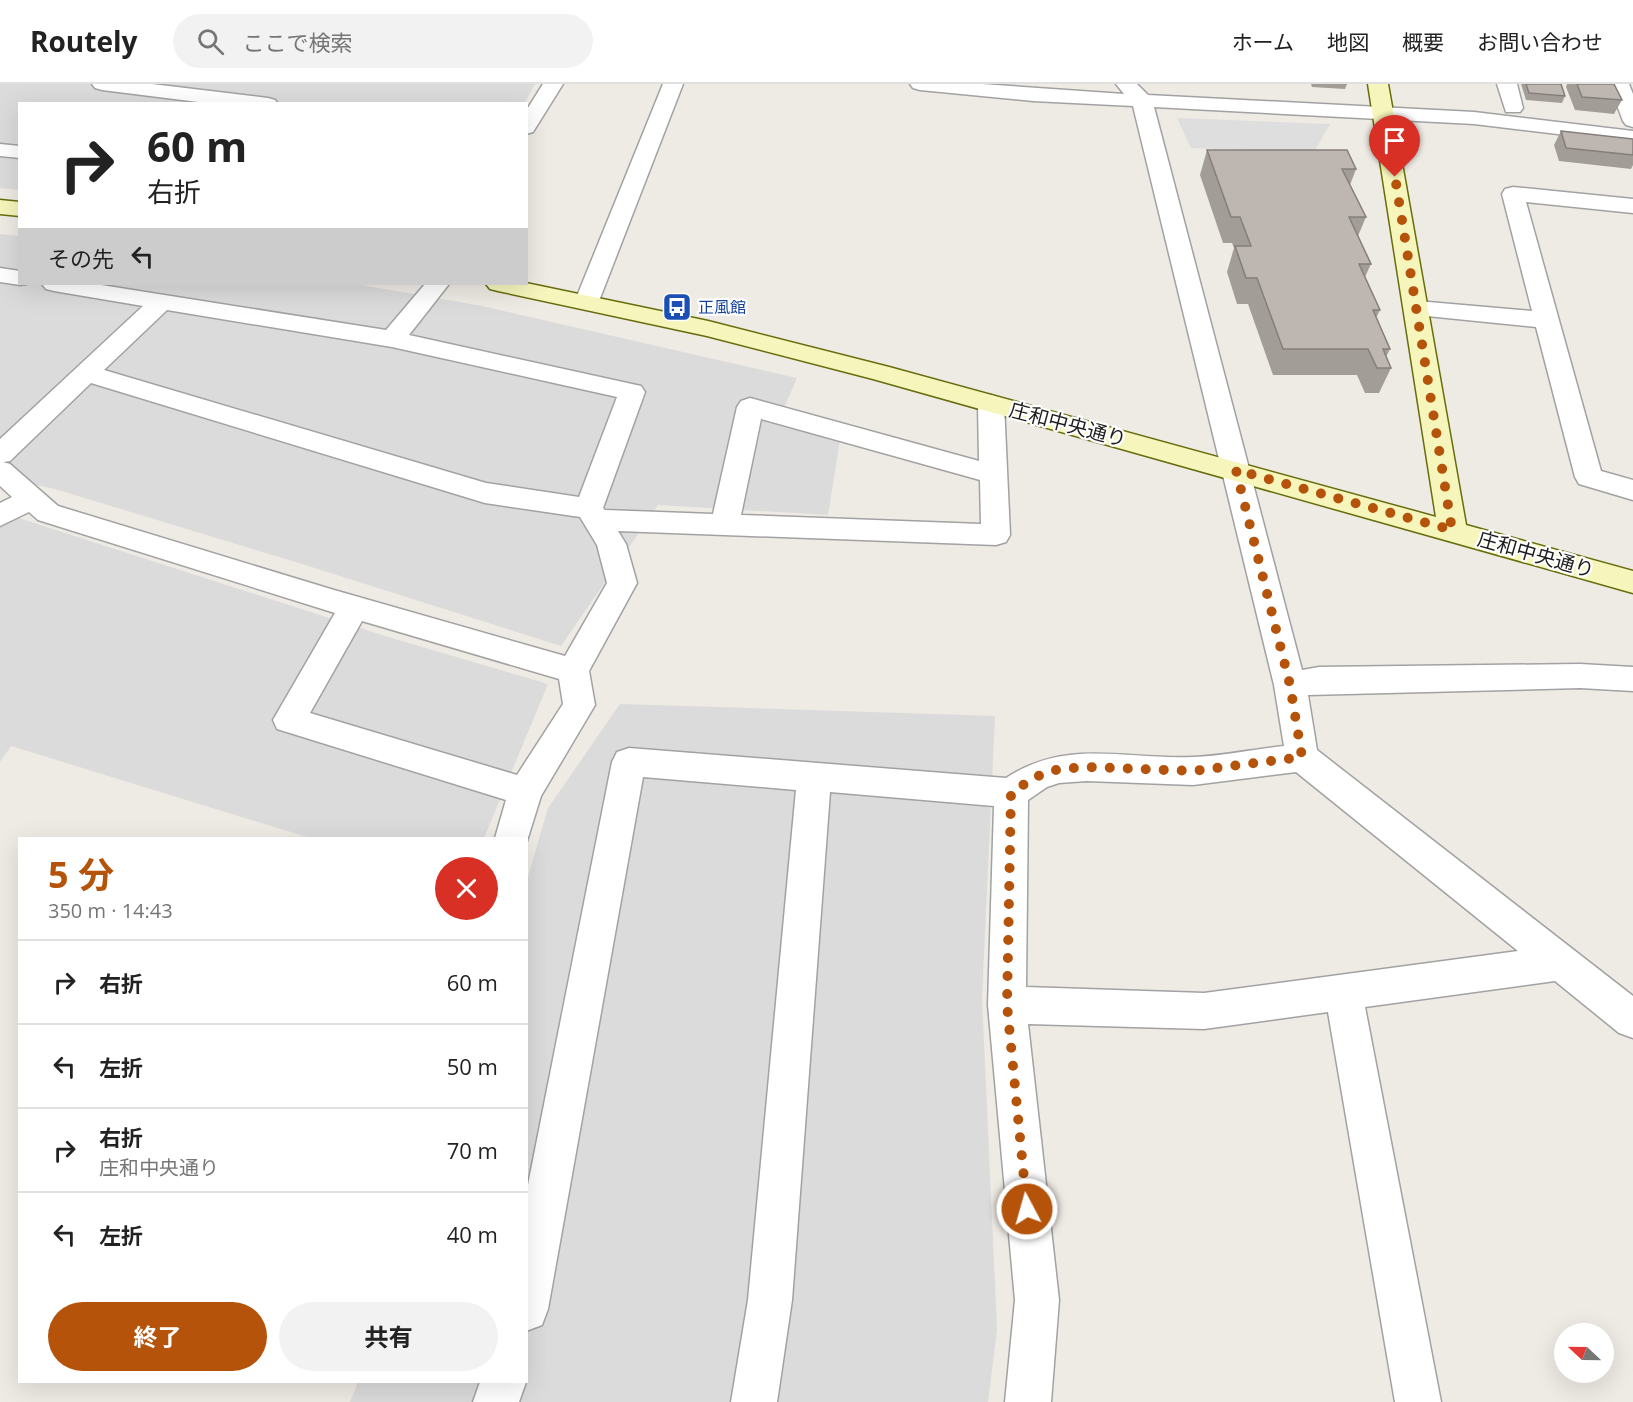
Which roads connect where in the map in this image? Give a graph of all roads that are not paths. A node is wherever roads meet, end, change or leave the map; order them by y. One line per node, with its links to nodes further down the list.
1 (102, 84): 8 (street)
2 (554, 84): 14 (street)
3 (673, 84): 27 (street)
4 (920, 84): 9 (street)
5 (1260, 84): 10 (street)
6 (1507, 84): 12 (street)
7 (1619, 84): 13 (street)
8 (141, 86): 11 (street)
9 (1134, 92): 10 (street); 34 (street)
10 (1381, 98): 12 (street); 15 (street); 28 (street)
11 (267, 99)
12 (1513, 108): 13 (street)
13 (1633, 122)
14 (528, 125)
15 (1633, 138)
16 (0, 150): 17 (street)
17 (18, 152)
18 (1633, 206): 29 (street)
19 (0, 207): 20 (street)
20 (18, 209)
21 (0, 275): 22 (street)
22 (18, 278)
23 (61, 285): 26 (street)
24 (436, 285): 30 (street)
25 (503, 285): 27 (street, 庄和中央通り)
26 (162, 300): 30 (street); 31 (street)
27 (586, 301): 32 (street, 庄和中央通り)
28 (1417, 308): 29 (street); 42 (street)
29 (1547, 320): 37 (street)
30 (392, 339): 39 (street)
31 (86, 373): 33 (street); 39 (street)
32 (991, 404): 34 (street, 庄和中央通り); 36 (street)
33 (0, 454)
34 (1236, 470): 42 (street, 庄和中央通り); 47 (street)
35 (0, 471): 38 (street)
36 (994, 474): 41 (street); 41 (street)
37 (1633, 490)
38 (32, 498): 40 (street); 44 (street)
39 (593, 514): 41 (street); 45 (street)
40 (0, 516)
41 (725, 525)
42 (1452, 530): 43 (street, 庄和中央通り)
43 (1633, 582)
44 (354, 607): 45 (street); 50 (street)
45 (573, 671): 50 (street)
46 (1633, 679): 47 (street)
47 (1290, 685): 48 (street)
48 (1302, 757): 51 (street); 53 (street)
49 (814, 777): 51 (street); 57 (street); 60 (street)
50 (525, 792): 52 (street)
51 (1011, 793): 55 (street)
52 (512, 837)
53 (1560, 963): 54 (street); 56 (street)
54 (1343, 992): 55 (street); 62 (street)
55 (1007, 1005): 61 (street)
56 (1633, 1020)
57 (528, 1298)
58 (503, 1383): 59 (street)
59 (496, 1402)
60 (754, 1402)
61 (1028, 1402)
62 (1418, 1402)

